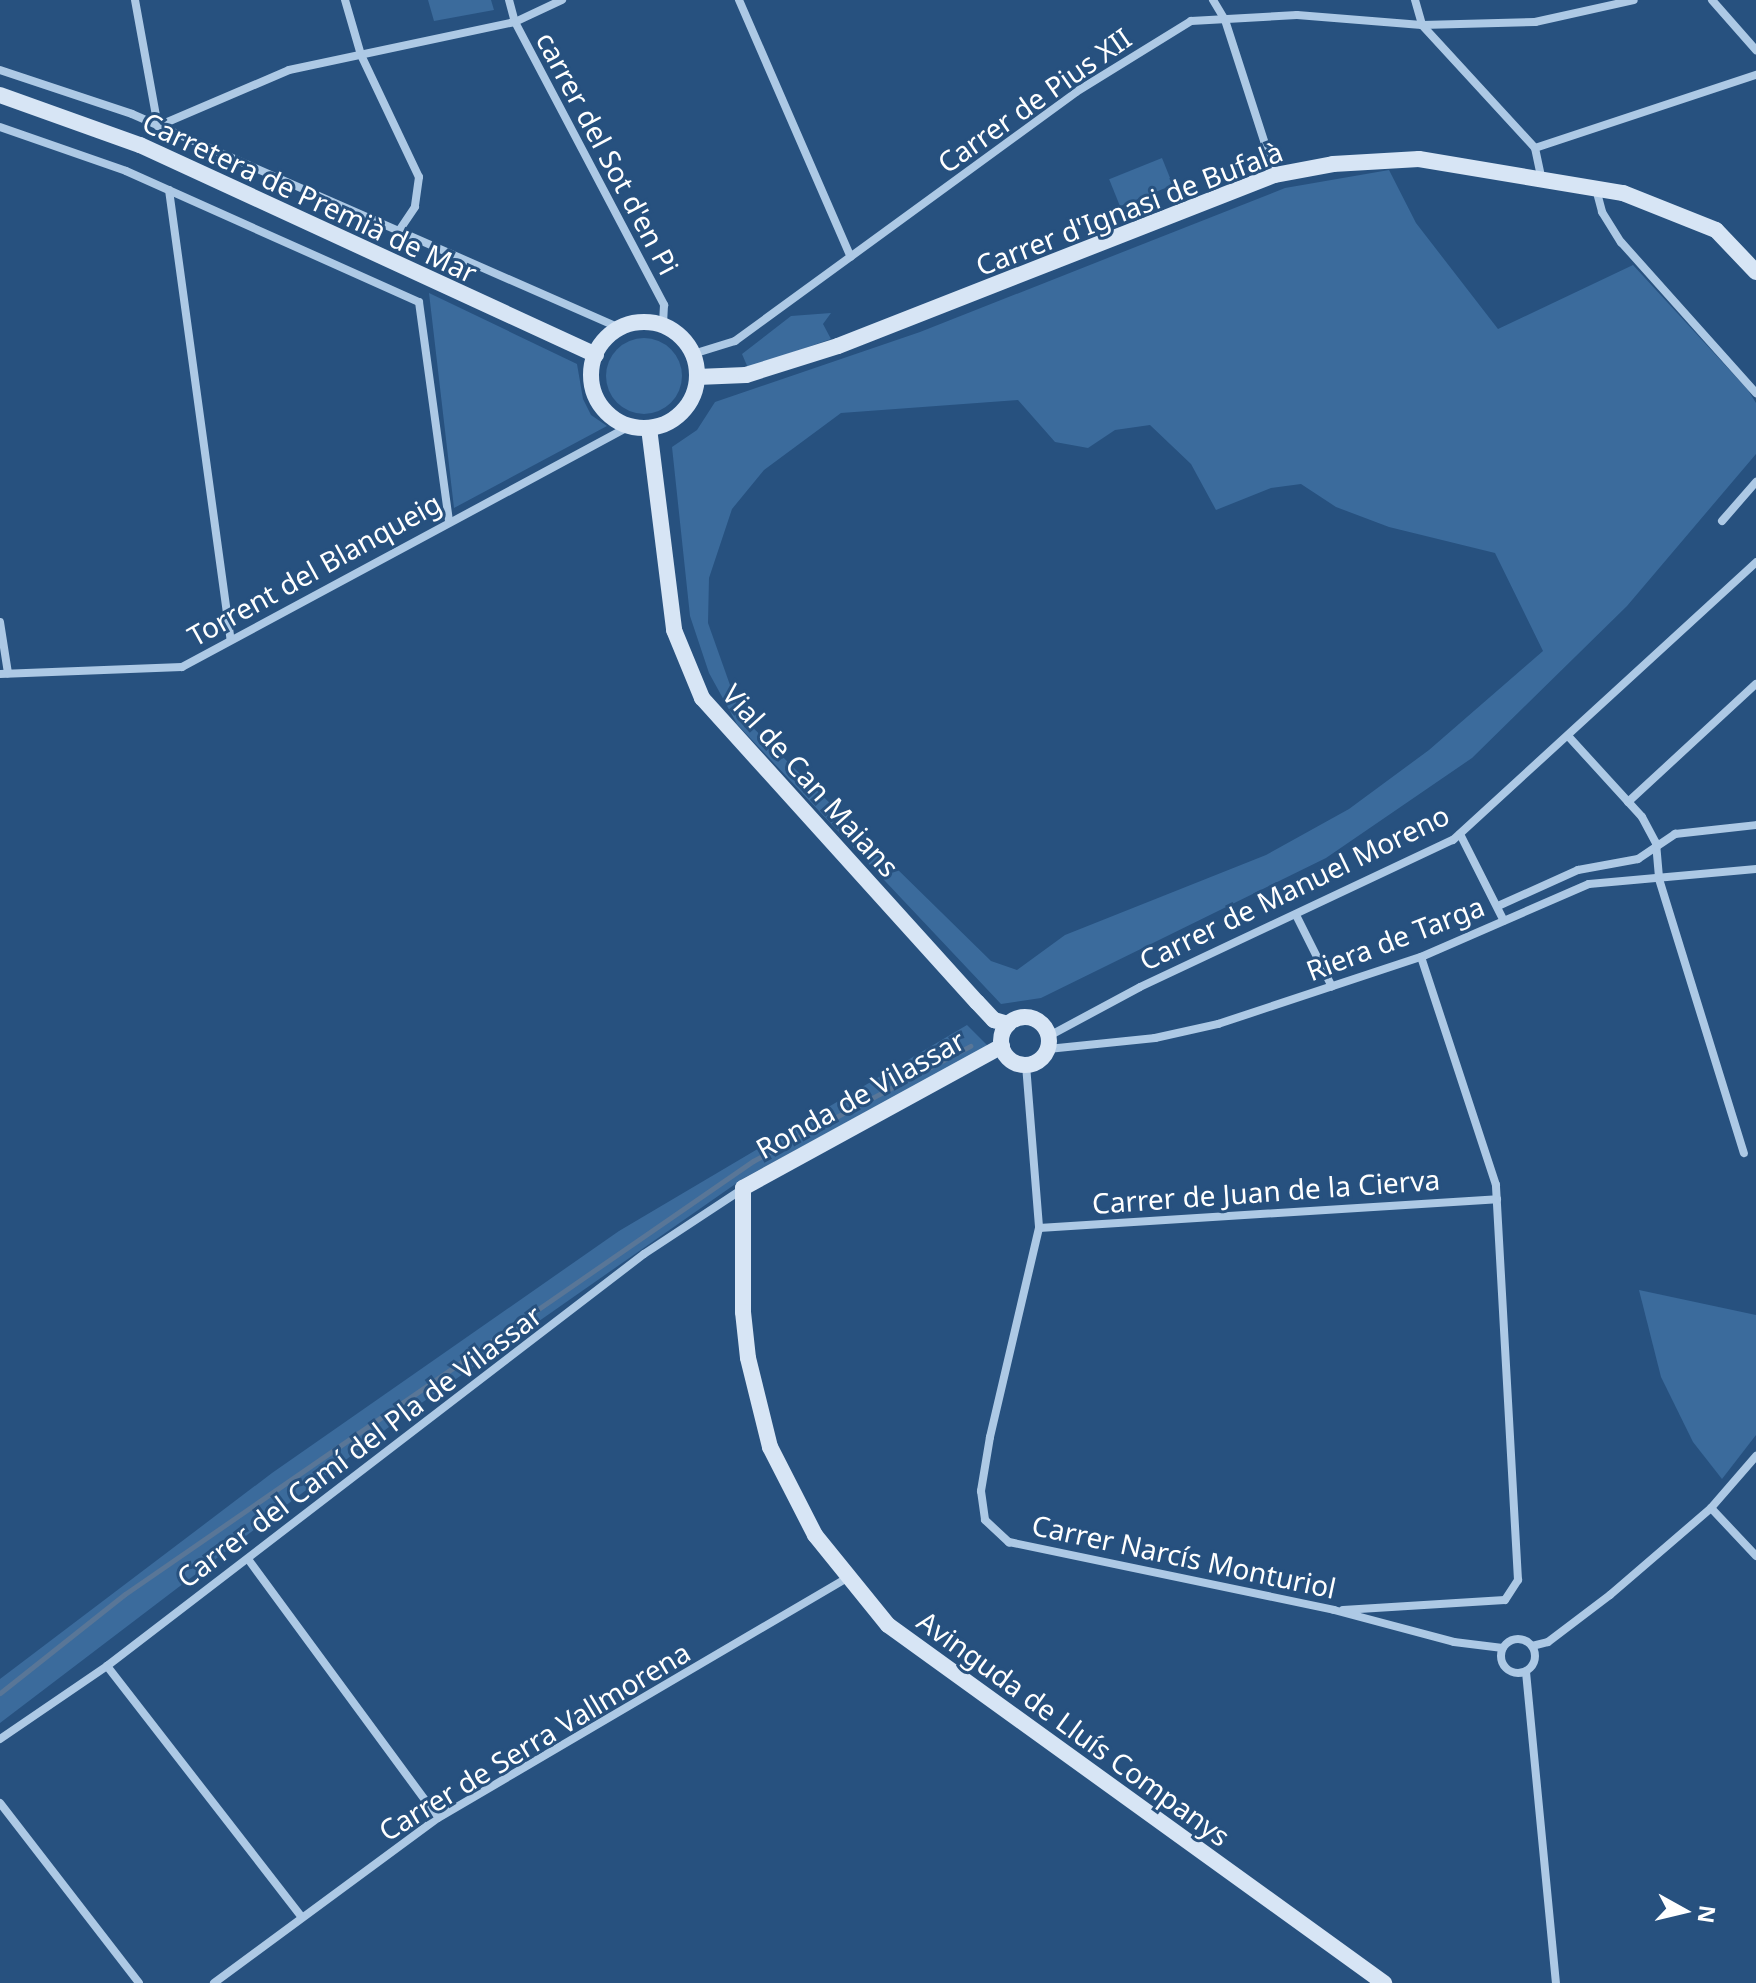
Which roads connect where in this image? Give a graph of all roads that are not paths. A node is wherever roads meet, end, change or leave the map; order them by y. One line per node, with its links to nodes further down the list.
1 (135, 0): 19 (street)
2 (345, 0): 15 (street)
3 (509, 0): 12 (street, carrer del Sot d'en Pi)
4 (562, 0): 12 (street)
5 (739, 0): 27 (street)
6 (1213, 0): 11 (street)
7 (1415, 0): 13 (street)
8 (1634, 0): 10 (street, Carrer de Pius XII)
9 (1712, 0): 14 (street)
10 (1597, 4): 13 (street, Carrer de Pius XII)
11 (1225, 20): 13 (street, Carrer de Pius XII); 22 (street); 27 (street, Carrer de Pius XII)
12 (515, 22): 15 (street); 29 (street, carrer del Sot d'en Pi)
13 (1422, 25): 21 (street)
14 (1756, 50)
15 (361, 55): 19 (street); 26 (street)
16 (0, 70): 19 (street)
17 (1756, 75): 21 (street)
18 (0, 95): 32 (street, Carretera de Premià de Mar)
19 (158, 126): 26 (street)
20 (0, 127): 25 (street)
21 (1535, 148): 23 (street)
22 (1275, 175): 23 (street, Carrer d'Ignasi de Bufalà); 33 (street, Carrer d'Ignasi de Bufalà)
23 (1541, 177): 24 (street, Carrer d'Ignasi de Bufalà)
24 (1596, 189): 28 (street, Carrer d'Ignasi de Bufalà); 34 (street)
25 (169, 190): 38 (street); 42 (street)
26 (398, 232): 30 (street)
27 (851, 257): 31 (street, Carrer de Pius XII)
28 (1756, 272)
29 (663, 326): 30 (street); 31 (street)
30 (620, 328): 32 (street)
31 (693, 354): 33 (street)
32 (596, 355): 35 (street)
33 (697, 377): 36 (street)
34 (1756, 393)
35 (630, 426): 36 (street); 38 (street, Torrent del Blanqueig)
36 (649, 428): 57 (street, Vial de Can Maians)
37 (1756, 482): 39 (street)
38 (449, 520): 42 (street, Torrent del Blanqueig)
39 (1722, 521)
40 (1756, 562): 45 (street, Carrer de Manuel Moreno)
41 (0, 622): 43 (street)
42 (231, 640): 43 (street, Torrent del Blanqueig)
43 (4, 674)
44 (1756, 684): 46 (street)
45 (1569, 737): 46 (street); 48 (street, Carrer de Manuel Moreno)
46 (1628, 802): 49 (street)
47 (1756, 825): 49 (street)
48 (1460, 834): 52 (street); 53 (street, Carrer de Manuel Moreno)
49 (1656, 843): 51 (street); 52 (street)
50 (1756, 869): 51 (street, Riera de Targa)
51 (1659, 879): 54 (street, Riera de Targa); 61 (street)
52 (1498, 906): 54 (street)
53 (1296, 915): 56 (street); 58 (street, Carrer de Manuel Moreno)
54 (1504, 921): 55 (street, Riera de Targa)
55 (1421, 957): 56 (street, Riera de Targa); 63 (street)
56 (1332, 987): 58 (street, Riera de Targa)
57 (1008, 1024): 58 (street); 59 (street)
58 (1048, 1043): 60 (street)
59 (1002, 1046): 60 (street); 62 (street, Ronda de Vilassar)
60 (1026, 1065): 64 (street, Carrer Narcís Monturiol)
61 (1744, 1153)
62 (743, 1188): 68 (street, Carrer del Camí del Pla de Vilassar); 69 (street, Avinguda de Lluís Companys)
63 (1497, 1199): 64 (street, Carrer de Juan de la Cierva); 70 (street)
64 (1039, 1228): 70 (street, Carrer Narcís Monturiol)
65 (1756, 1456): 66 (street)
66 (1711, 1508): 67 (street); 71 (street)
67 (1756, 1556)
68 (248, 1559): 73 (street, Carrer del Camí del Pla de Vilassar); 77 (street)
69 (847, 1578): 77 (street, Carrer de Serra Vallmorena); 81 (street, Avinguda de Lluís Companys)
70 (1334, 1610): 72 (street, Carrer Narcís Monturiol)
71 (1532, 1646): 72 (street); 74 (street)
72 (1503, 1648): 74 (street)
73 (107, 1666): 75 (street, Carrer del Camí del Pla de Vilassar); 78 (street)
74 (1526, 1672): 82 (street)
75 (0, 1739)
76 (0, 1803): 79 (street)
77 (438, 1818): 78 (street, Carrer de Serra Vallmorena)
78 (301, 1916): 80 (street, Carrer de Serra Vallmorena)
79 (139, 1983)
80 (214, 1983)
81 (1384, 1983)
82 (1556, 1983)

